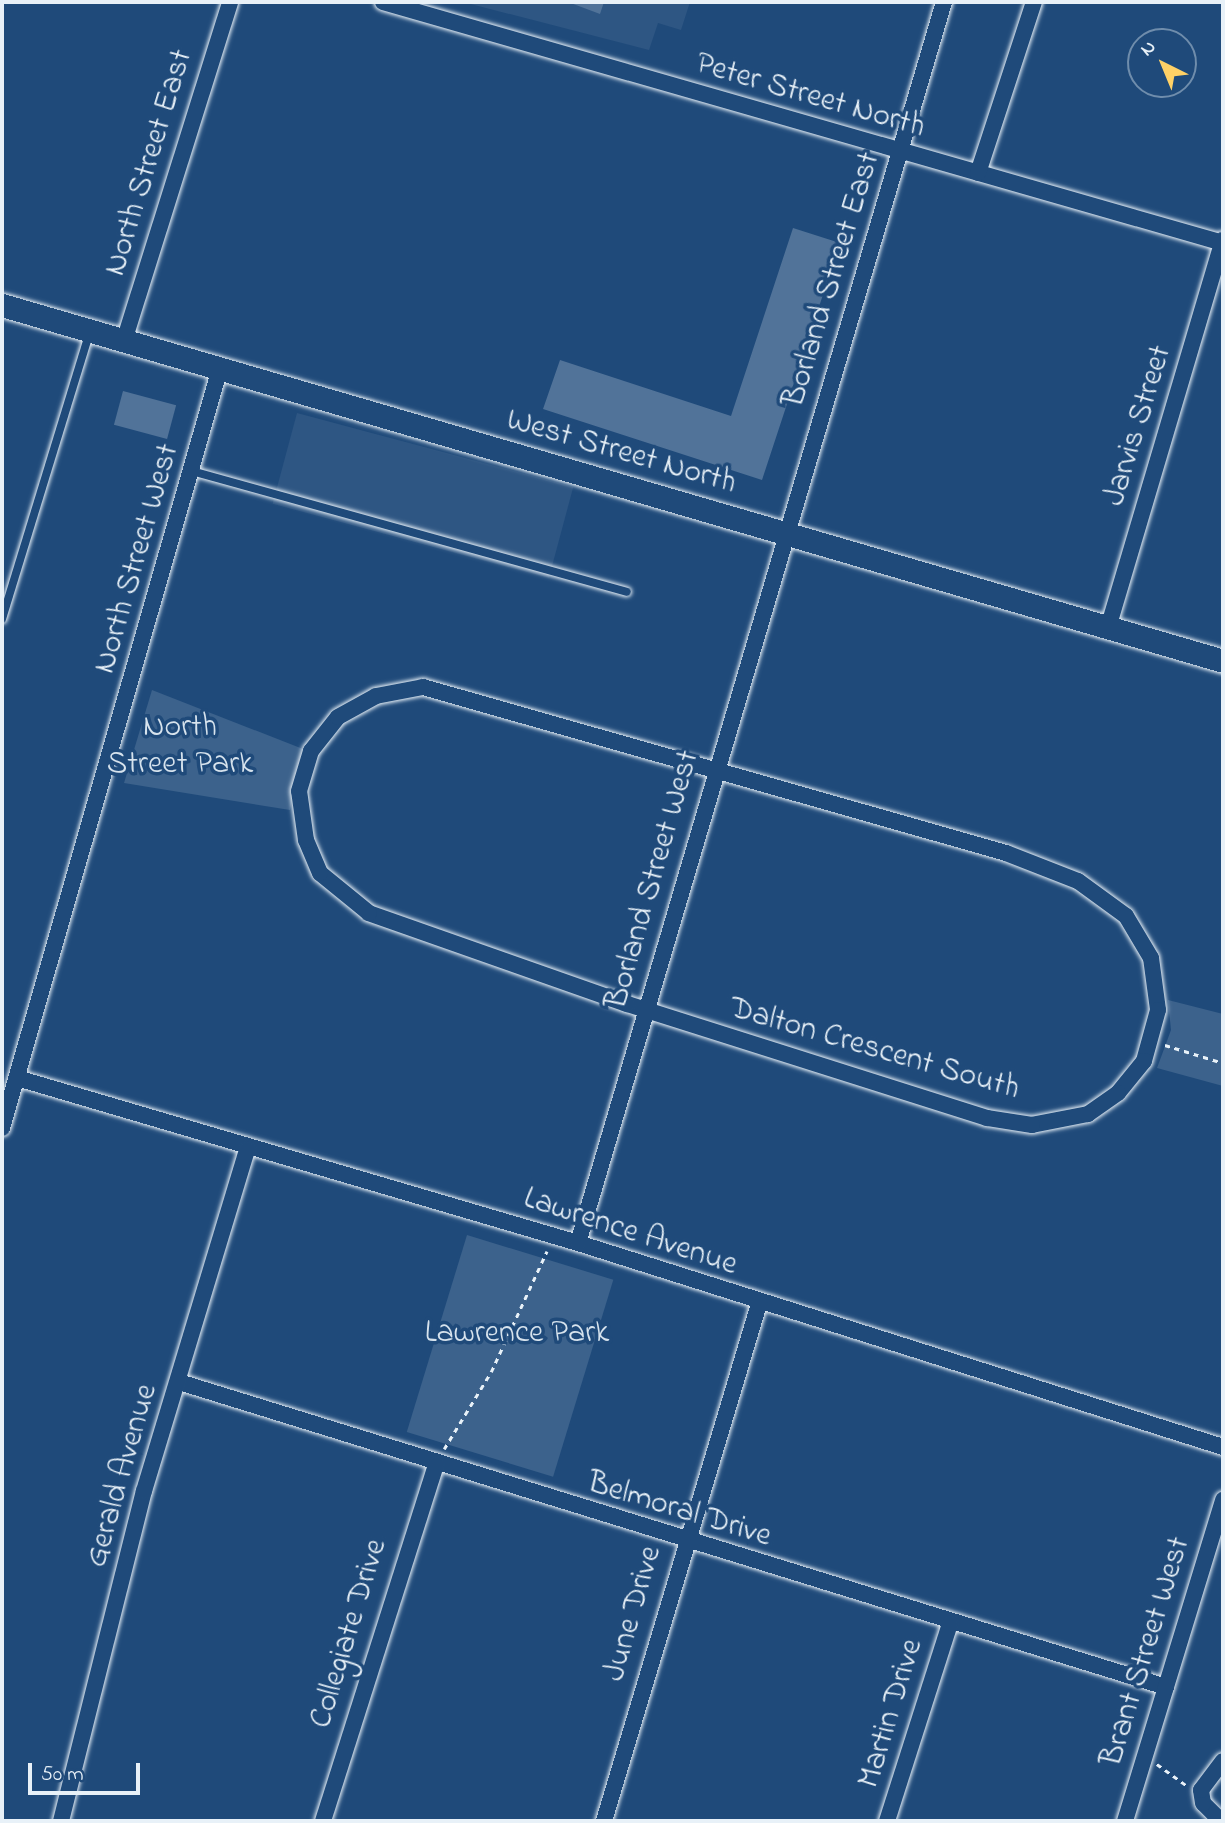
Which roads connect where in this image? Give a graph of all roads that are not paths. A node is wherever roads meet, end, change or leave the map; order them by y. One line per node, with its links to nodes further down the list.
1 (230, 2): 11 (street, North Street East)
2 (383, 2): 5 (street, Peter Street North)
3 (944, 2): 6 (street, Borland Street East)
4 (1034, 2): 7 (street)
5 (403, 5): 6 (street, Peter Street North)
6 (900, 152): 7 (street, Peter Street North); 14 (street, Borland Street East)
7 (978, 173): 8 (street, Peter Street North)
8 (1223, 242): 17 (street, Jarvis Street)
9 (2, 305): 10 (main road, West Street North)
10 (90, 331): 11 (main road, West Street North); 16 (lane)
11 (124, 341): 12 (main road, West Street North)
12 (220, 368): 13 (street, North Street West); 14 (main road, West Street North)
13 (195, 472): 15 (lane); 21 (street, North Street West)
14 (784, 533): 17 (main road, West Street North); 19 (street, Borland Street West)
15 (627, 592)
16 (2, 619)
17 (1108, 628): 18 (main road, West Street North)
18 (1223, 661)
19 (714, 771): 20 (street, Borland Street West); 20 (street, Dalton Crescent South); 20 (street, Dalton Crescent South)
20 (645, 1010): 24 (street, Borland Street West)
21 (17, 1078): 22 (street, North Street West); 23 (street, Lawrence Avenue)
22 (2, 1128)
23 (247, 1149): 24 (street, Lawrence Avenue); 26 (street, Gerald Avenue)
24 (578, 1243): 25 (street, Lawrence Avenue)
25 (759, 1304): 27 (street, Lawrence Avenue); 30 (street, June Drive)
26 (179, 1382): 28 (street, Belmoral Drive); 34 (street, Gerald Avenue)
27 (1223, 1447)
28 (436, 1464): 30 (street, Belmoral Drive); 35 (street, Collegiate Drive)
29 (1223, 1500): 32 (street, Brant Street West)
30 (684, 1543): 31 (street, Belmoral Drive); 36 (street, June Drive)
31 (950, 1624): 32 (street, Belmoral Drive); 37 (street, Martin Drive)
32 (1166, 1687): 38 (street, Brant Street West)
33 (1223, 1761): 39 (street)
34 (61, 1821)
35 (323, 1821)
36 (604, 1821)
37 (887, 1821)
38 (1125, 1821)
39 (1222, 1821)

